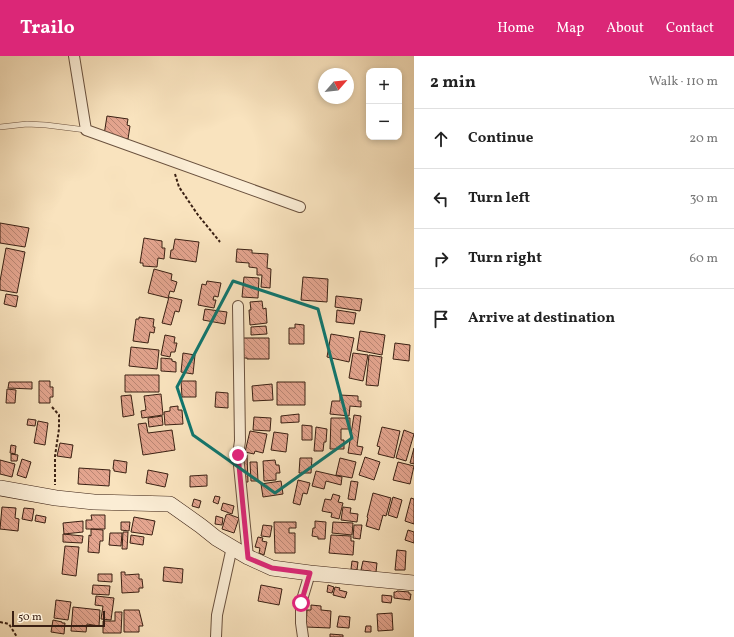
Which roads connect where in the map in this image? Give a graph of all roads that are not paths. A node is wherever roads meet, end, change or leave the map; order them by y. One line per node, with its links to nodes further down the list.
1 (74, 56): 3 (street)
2 (0, 127): 3 (lane)
3 (86, 130): 4 (street)
4 (300, 207)
5 (238, 306): 8 (street)
6 (0, 488): 7 (street)
7 (232, 547): 8 (street); 11 (street)
8 (248, 558): 9 (street)
9 (310, 573): 10 (street); 12 (street)
10 (414, 583)
11 (216, 637)
12 (304, 637)

